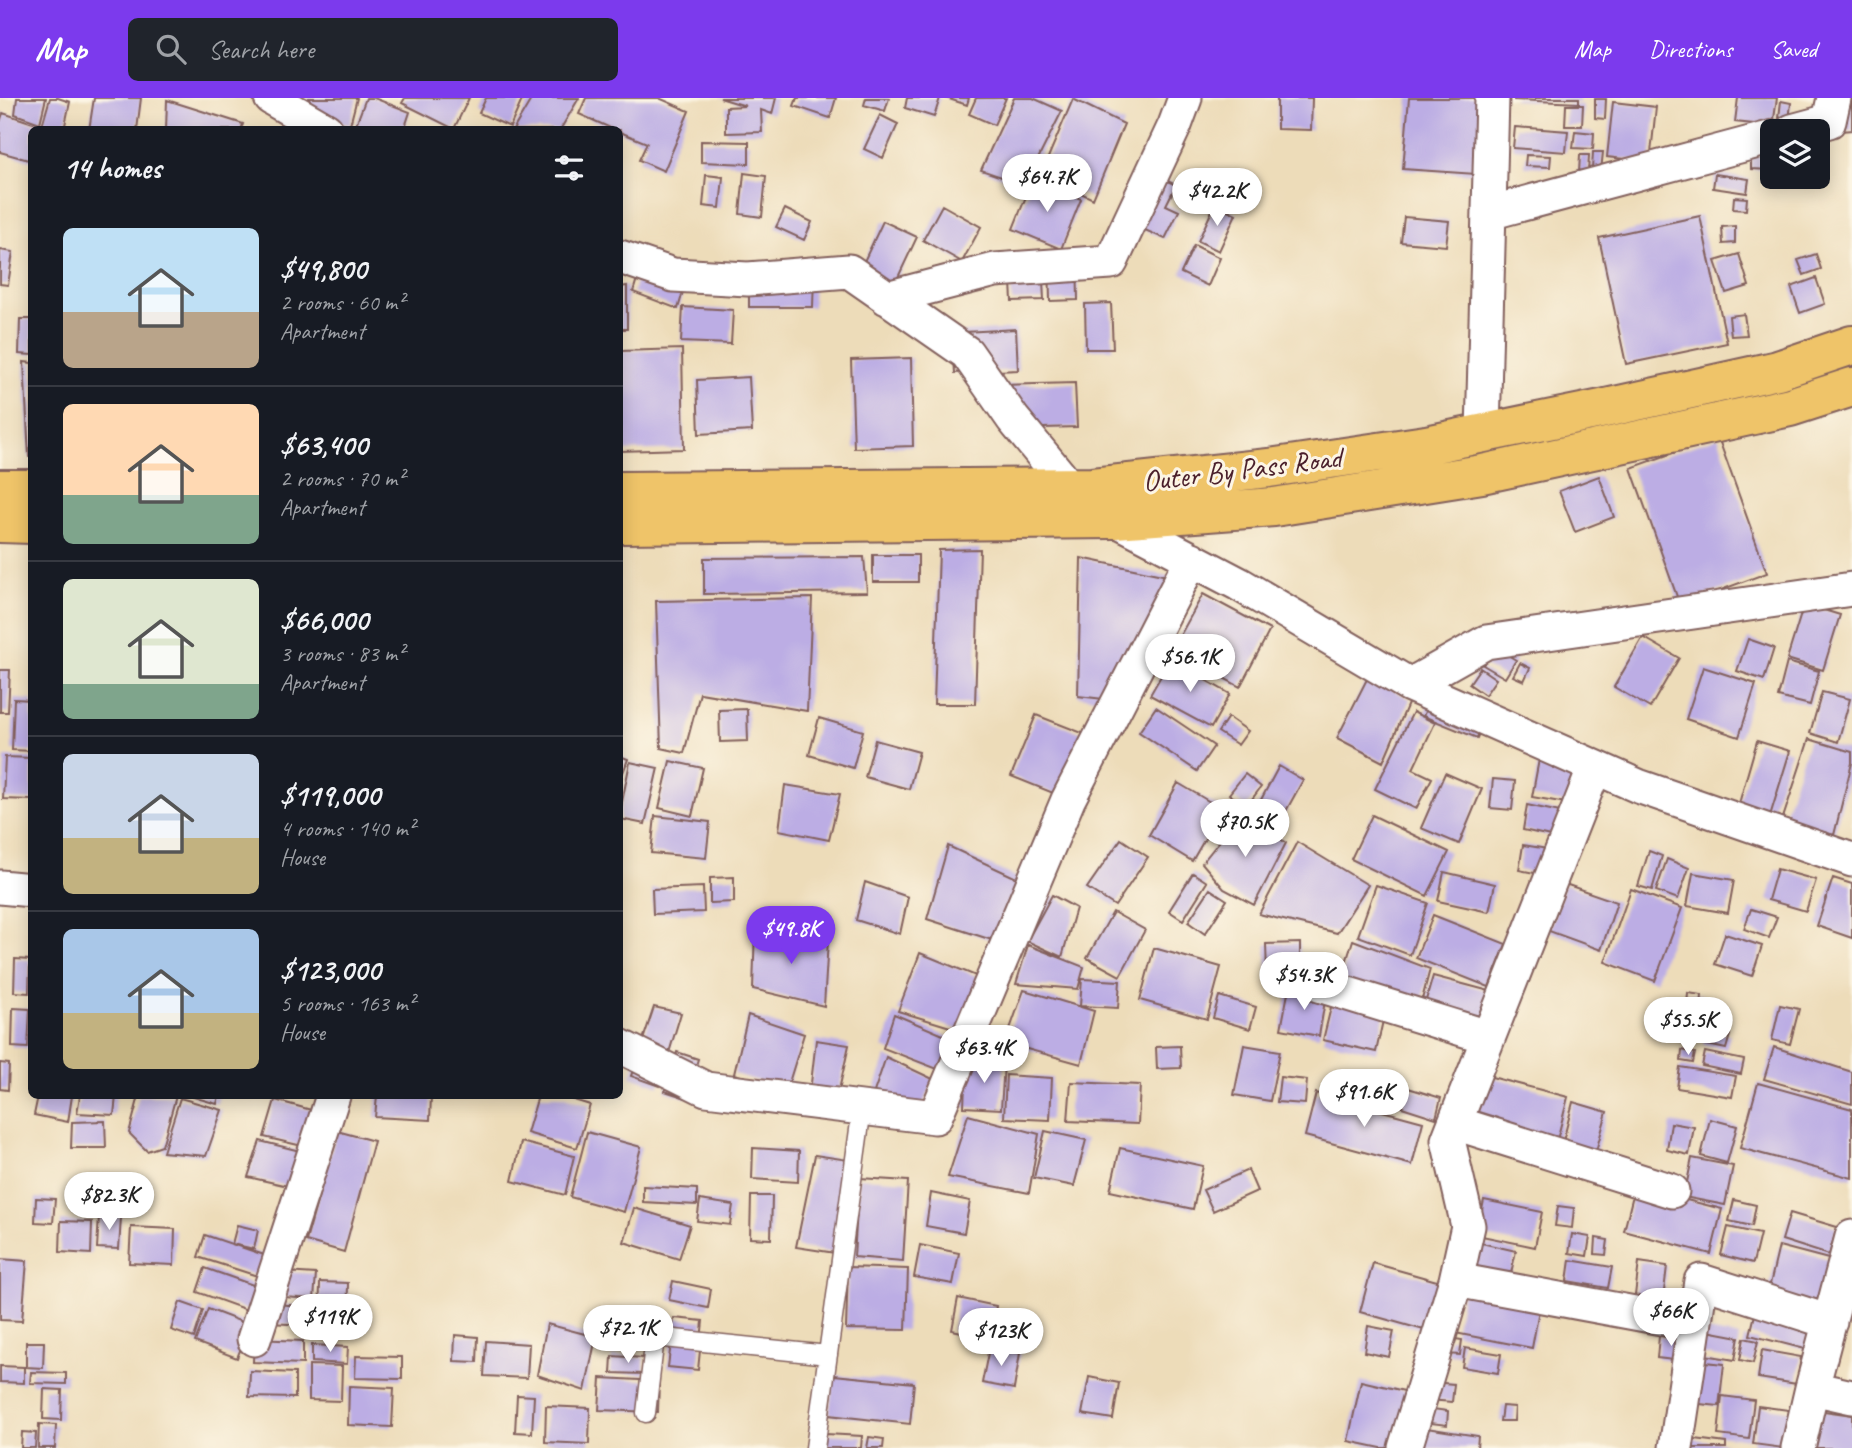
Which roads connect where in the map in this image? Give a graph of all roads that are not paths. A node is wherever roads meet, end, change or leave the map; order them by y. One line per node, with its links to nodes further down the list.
1 (271, 98): 6 (street)
2 (1185, 98): 10 (street)
3 (1492, 98): 8 (street)
4 (1834, 98): 5 (street)
5 (1829, 119)
6 (319, 126)
7 (1760, 141): 8 (street)
8 (1489, 214): 13 (street)
9 (623, 258): 10 (street)
10 (887, 298): 14 (street)
11 (1852, 345): 13 (main road, Outer By Pass Road)
12 (1852, 387): 18 (main road, Outer By Pass Road)
13 (1483, 433): 14 (main road, Outer By Pass Road)
14 (1069, 487): 17 (main road, Outer By Pass Road)
15 (0, 489): 16 (main road)
16 (28, 489)
17 (623, 491)
18 (1115, 519): 21 (main road, Outer By Pass Road); 22 (street)
19 (0, 523): 20 (main road)
20 (28, 524)
21 (623, 524)
22 (1192, 559): 24 (street); 33 (street)
23 (1852, 589): 24 (street)
24 (1410, 685): 25 (street)
25 (1595, 766): 26 (street); 30 (street)
26 (1852, 860)
27 (0, 887): 28 (street)
28 (28, 890)
29 (1319, 985): 30 (street)
30 (1488, 1037): 34 (street)
31 (623, 1047): 33 (street)
32 (332, 1099): 40 (street)
33 (862, 1108): 41 (lane)
34 (1455, 1124): 35 (street); 37 (street)
35 (1672, 1191)
36 (1852, 1237): 38 (street)
37 (1456, 1280): 39 (street); 46 (street)
38 (1830, 1322): 39 (street); 42 (street)
39 (1694, 1324): 47 (street)
40 (254, 1339)
41 (828, 1354): 44 (lane); 45 (lane)
42 (1812, 1388): 43 (street); 48 (street)
43 (1852, 1397)
44 (646, 1413)
45 (815, 1448)
46 (1405, 1448)
47 (1676, 1448)
48 (1798, 1448)

